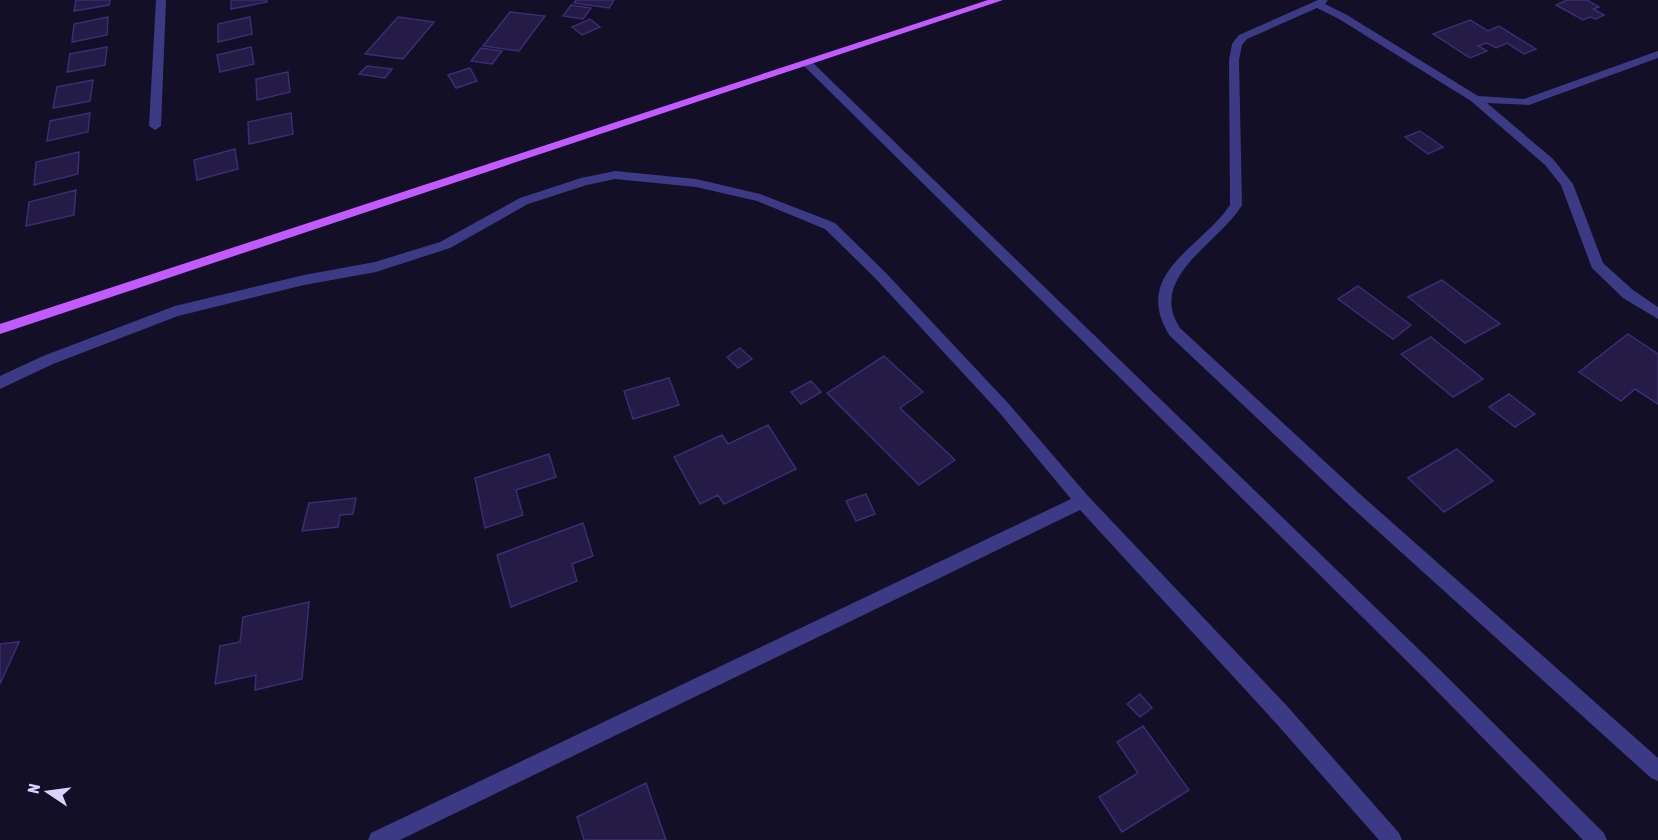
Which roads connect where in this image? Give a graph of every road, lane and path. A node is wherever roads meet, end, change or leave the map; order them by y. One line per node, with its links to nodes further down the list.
1 (160, 0): 7 (street)
2 (998, 0): 5 (main road)
3 (1322, 2): 6 (street); 12 (street)
4 (1658, 54): 6 (street)
5 (807, 63): 9 (main road); 15 (street)
6 (1475, 99): 8 (street)
7 (155, 126)
8 (1658, 314)
9 (0, 329)
10 (0, 383): 11 (street)
11 (1082, 501): 13 (street); 14 (street)
12 (1658, 771)
13 (378, 840)
14 (1392, 840)
15 (1597, 840)

